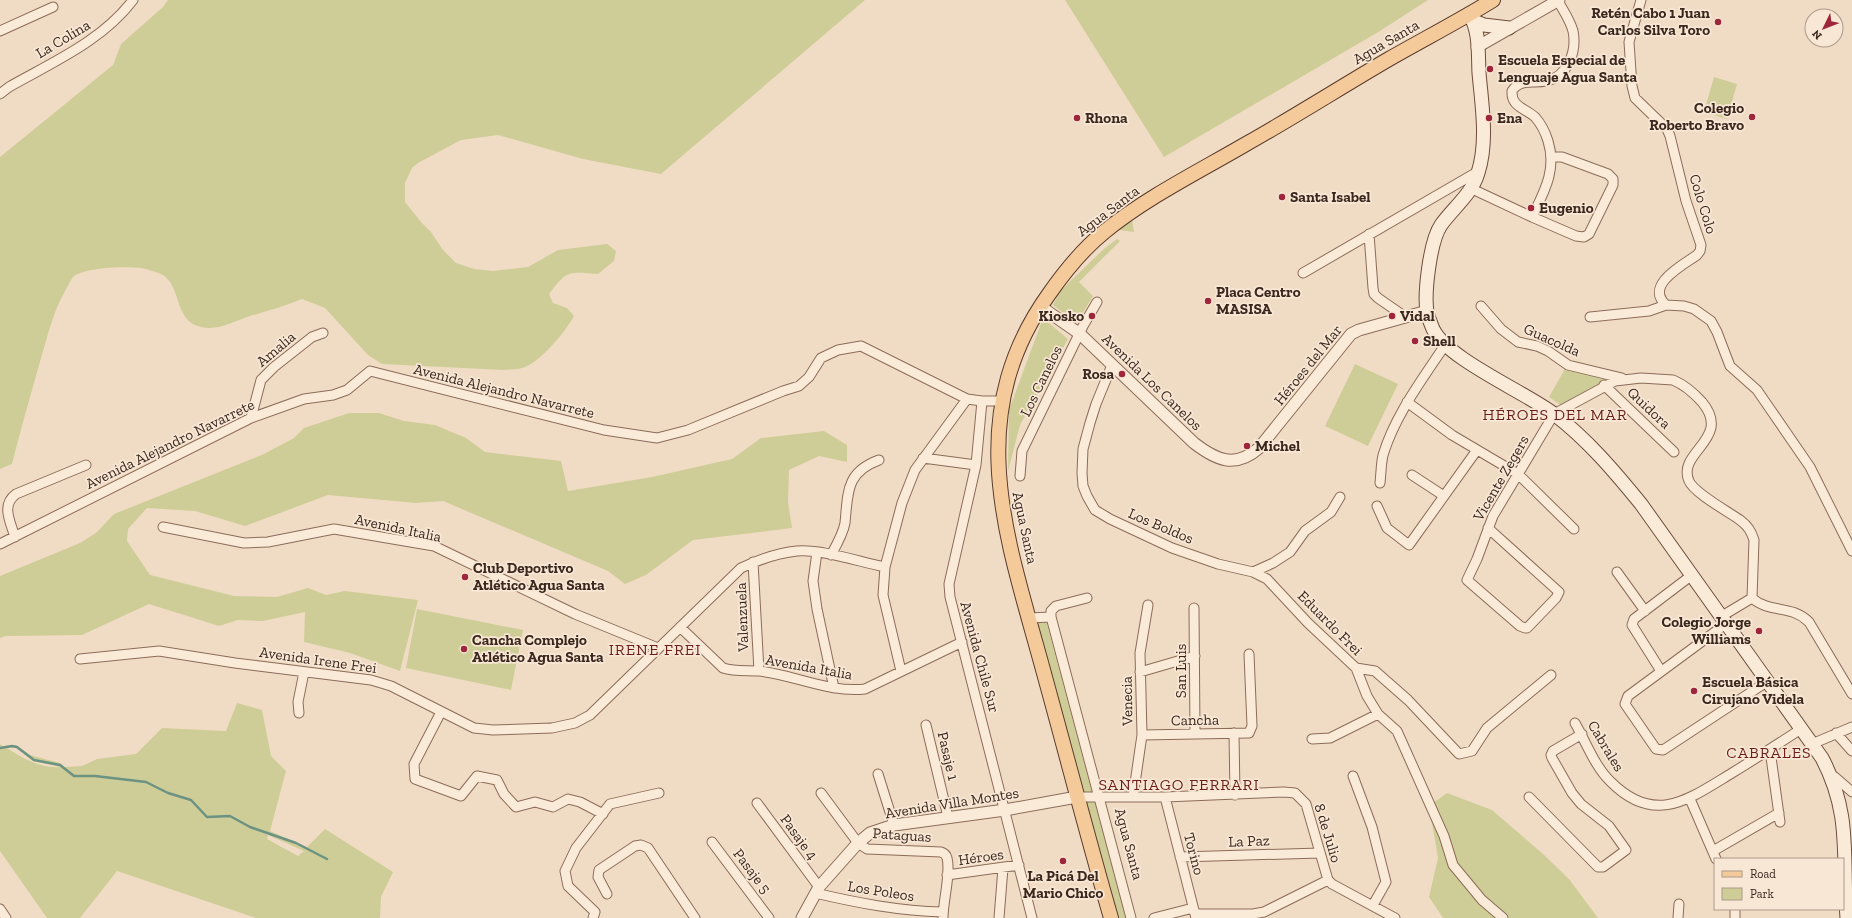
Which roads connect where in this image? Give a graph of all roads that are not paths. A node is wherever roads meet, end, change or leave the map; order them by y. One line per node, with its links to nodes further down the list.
1 (133, 0): 10 (street, La Colina)
2 (1493, 0): 6 (main road, Agua Santa)
3 (1558, 0): 7 (street); 11 (street)
4 (1641, 0): 18 (street, Colo Colo)
5 (53, 7): 8 (street)
6 (1472, 17): 7 (main road); 9 (main road); 19 (main road, Agua Santa)
7 (1509, 28): 9 (street)
8 (0, 31)
9 (1477, 47): 12 (main road)
10 (0, 94)
11 (1552, 157): 14 (street); 14 (street)
12 (1479, 171): 13 (main road); 15 (street)
13 (1470, 188): 14 (street); 21 (main road)
14 (1532, 217)
15 (1369, 234): 16 (street); 22 (street)
16 (1303, 273)
17 (1097, 302): 25 (street, Los Canelos)
18 (1666, 305): 23 (street); 55 (street)
19 (1040, 306): 25 (street, Avenida Los Canelos); 32 (main road, Agua Santa)
20 (1481, 306): 28 (street, Guacolda)
21 (1427, 311): 22 (street, Héroes del Mar); 26 (main road)
22 (1404, 316): 38 (street, Héroes del Mar)
23 (1590, 317)
24 (323, 333): 35 (street, Amalia)
25 (1080, 334): 27 (street, Avenida Los Canelos); 45 (street, Los Canelos)
26 (1445, 345): 33 (street); 34 (main road)
27 (1112, 365): 38 (street, Avenida Los Canelos); 60 (street, Los Boldos)
28 (1623, 379): 29 (street, Guacolda); 64 (street, Guacolda)
29 (1604, 385): 34 (street, Guacolda); 37 (street, Quidora)
30 (967, 398): 31 (street, Avenida Alejandro Navarrete); 35 (street, Avenida Alejandro Navarrete); 39 (street)
31 (982, 401): 32 (street, Avenida Alejandro Navarrete); 42 (street, Avenida Chile Sur)
32 (1003, 401): 69 (main road, Agua Santa)
33 (1407, 402): 36 (street); 46 (street)
34 (1554, 414): 43 (street, Vicente Zegers); 62 (main road)
35 (251, 418): 53 (street, Avenida Alejandro Navarrete)
36 (1477, 450): 43 (street); 47 (street)
37 (1674, 452)
38 (1250, 456)
39 (923, 458): 42 (street); 59 (street)
40 (880, 460): 57 (street)
41 (86, 465): 53 (street)
42 (976, 465): 72 (street, Avenida Chile Sur)
43 (1518, 474): 51 (street, Vicente Zegers); 52 (street)
44 (1412, 475): 47 (street)
45 (1020, 476)
46 (1380, 483)
47 (1444, 496): 49 (street)
48 (1340, 497): 60 (street)
49 (1377, 506)
50 (163, 527): 73 (street, Avenida Italia)
51 (1488, 528): 51 (street, Vicente Zegers)
52 (1574, 529)
53 (15, 537): 54 (street, Avenida Alejandro Navarrete)
54 (0, 544)
55 (1852, 551)
56 (817, 552): 57 (street, Avenida Irene Frei); 58 (street, Avenida Irene Frei); 85 (street)
57 (831, 555): 59 (street, Avenida Irene Frei)
58 (753, 562): 71 (street, Avenida Irene Frei); 78 (street, Valenzuela)
59 (885, 567): 79 (street)
60 (1253, 572): 77 (street, Eduardo Frei)
61 (1617, 572): 67 (street)
62 (1692, 575): 67 (street); 70 (main road)
63 (1087, 598): 68 (street)
64 (1752, 598): 70 (street); 86 (street)
65 (1148, 605): 82 (street, Venecia)
66 (1194, 608): 75 (street, San Luis)
67 (1645, 610): 80 (street)
68 (1051, 617): 69 (street); 114 (street, Agua Santa)
69 (1029, 618): 110 (main road, Agua Santa)
70 (1724, 619): 80 (street); 84 (main road)
71 (680, 627): 73 (street, Avenida Irene Frei); 78 (street, Avenida Italia)
72 (962, 642): 79 (street, Avenida Italia); 117 (street, Avenida Chile Sur)
73 (658, 648): 87 (street, Avenida Irene Frei)
74 (1250, 654): 94 (street, Cancha)
75 (1195, 656): 82 (street); 96 (street, San Luis)
76 (80, 659): 81 (street, Avenida Irene Frei)
77 (1356, 668): 83 (street, Eduardo Frei); 89 (street)
78 (759, 671): 85 (street, Avenida Italia)
79 (901, 671): 85 (street, Avenida Italia)
80 (1661, 671): 84 (street)
81 (304, 672): 87 (street, Avenida Irene Frei); 88 (street)
82 (1140, 672): 98 (street, Venecia)
83 (1551, 676)
84 (1768, 682): 93 (main road)
85 (834, 688)
86 (1852, 694)
87 (440, 712): 118 (street)
88 (299, 713)
89 (1378, 714): 99 (street); 148 (street)
90 (1575, 723): 97 (street, Cabrales)
91 (926, 725): 119 (street, Pasaje 1)
92 (1852, 727): 95 (street)
93 (1801, 729): 100 (main road); 101 (street, Cabrales)
94 (1234, 733): 96 (street, Cancha); 109 (street)
95 (1836, 733): 100 (street); 102 (street)
96 (1195, 734): 98 (street, Cancha)
97 (1582, 734): 113 (street); 115 (street, Cabrales)
98 (1142, 735): 111 (street, Venecia)
99 (1312, 739)
100 (1812, 744): 105 (main road)
101 (1770, 750): 115 (street, Cabrales); 124 (street)
102 (1852, 752)
103 (878, 774): 120 (street)
104 (1353, 776): 133 (street)
105 (1835, 777): 106 (street); 150 (main road)
106 (1852, 792)
107 (659, 793): 118 (street)
108 (821, 793): 122 (street)
109 (1235, 795): 112 (street, 8 de Julio); 123 (street, 8 de Julio)
110 (1078, 797): 114 (street, 8 de Julio); 117 (street, Avenida Villa Montes); 144 (main road, Agua Santa)
111 (1133, 797): 112 (street, 8 de Julio); 114 (street, 8 de Julio)
112 (1164, 797): 125 (street, Torino)
113 (1529, 797)
114 (1099, 798): 145 (street, Agua Santa)
115 (1690, 799): 124 (street)
116 (757, 803): 130 (street, Pasaje 4)
117 (1005, 810): 119 (street, Avenida Villa Montes); 126 (street, Avenida Chile Sur)
118 (603, 814): 138 (street)
119 (948, 816): 120 (street, Avenida Villa Montes)
120 (894, 825): 122 (street, Avenida Villa Montes)
121 (712, 842): 140 (street, Pasaje 5)
122 (858, 843): 128 (street, Pataguas); 130 (street, Avenida Villa Montes)
123 (1320, 853): 125 (street, La Paz); 129 (street, 8 de Julio)
124 (1714, 855)
125 (1180, 857): 135 (street, Torino)
126 (1019, 865): 127 (street, Héroes); 143 (street, Avenida Chile Sur)
127 (1004, 868): 128 (street, Héroes); 142 (street)
128 (947, 875): 136 (street)
129 (1328, 880): 133 (street, 8 de Julio); 135 (street)
130 (817, 890): 136 (street, Los Poleos); 141 (street, Avenida Villa Montes)
131 (607, 894): 139 (street)
132 (1679, 904): 149 (street)
133 (1373, 905): 147 (street, 8 de Julio)
134 (0, 909): 137 (street)
135 (1195, 914): 146 (street)
136 (943, 915)
137 (6, 918)
138 (593, 918)
139 (695, 918)
140 (769, 918)
141 (802, 918)
142 (999, 918)
143 (1032, 918)
144 (1111, 918)
145 (1131, 918)
146 (1154, 918)
147 (1395, 918)
148 (1503, 918)
149 (1678, 918)
150 (1847, 918)

